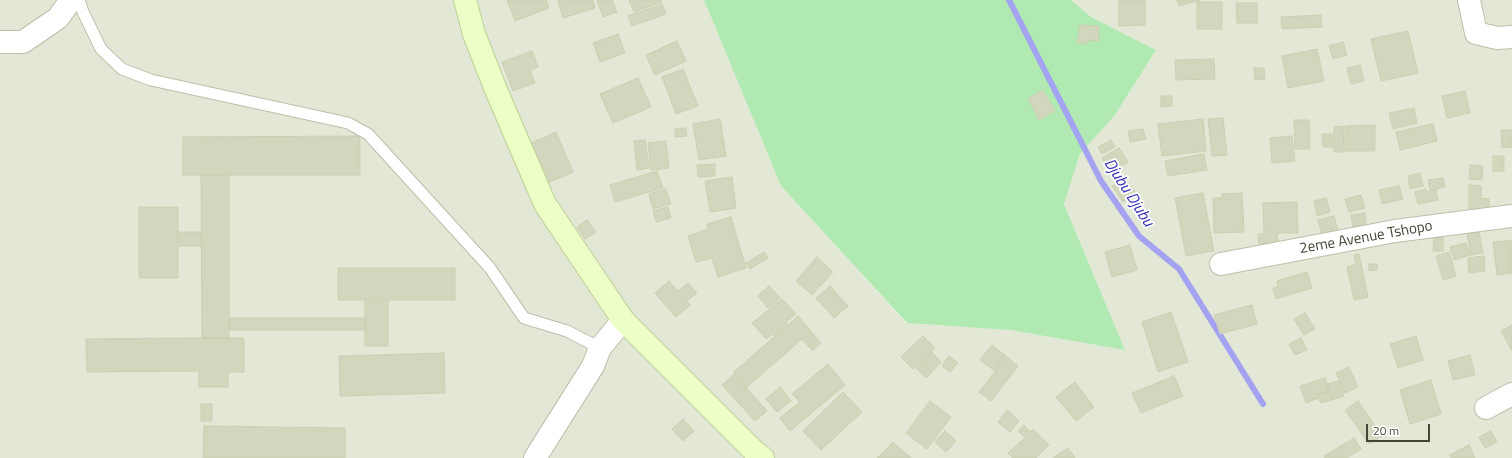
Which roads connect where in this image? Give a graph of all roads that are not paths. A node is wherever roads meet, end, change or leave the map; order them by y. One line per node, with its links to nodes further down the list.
1 (71, 0): 6 (street)
2 (79, 0): 10 (lane)
3 (465, 0): 9 (street)
4 (1469, 0): 5 (street)
5 (1512, 37)
6 (0, 42)
7 (1512, 216): 8 (street, 2eme Avenue Tshopo)
8 (1221, 264)
9 (623, 320): 10 (street); 14 (street)
10 (600, 348): 13 (street)
11 (1512, 394): 12 (street)
12 (1486, 408)
13 (535, 458)
14 (763, 458)

